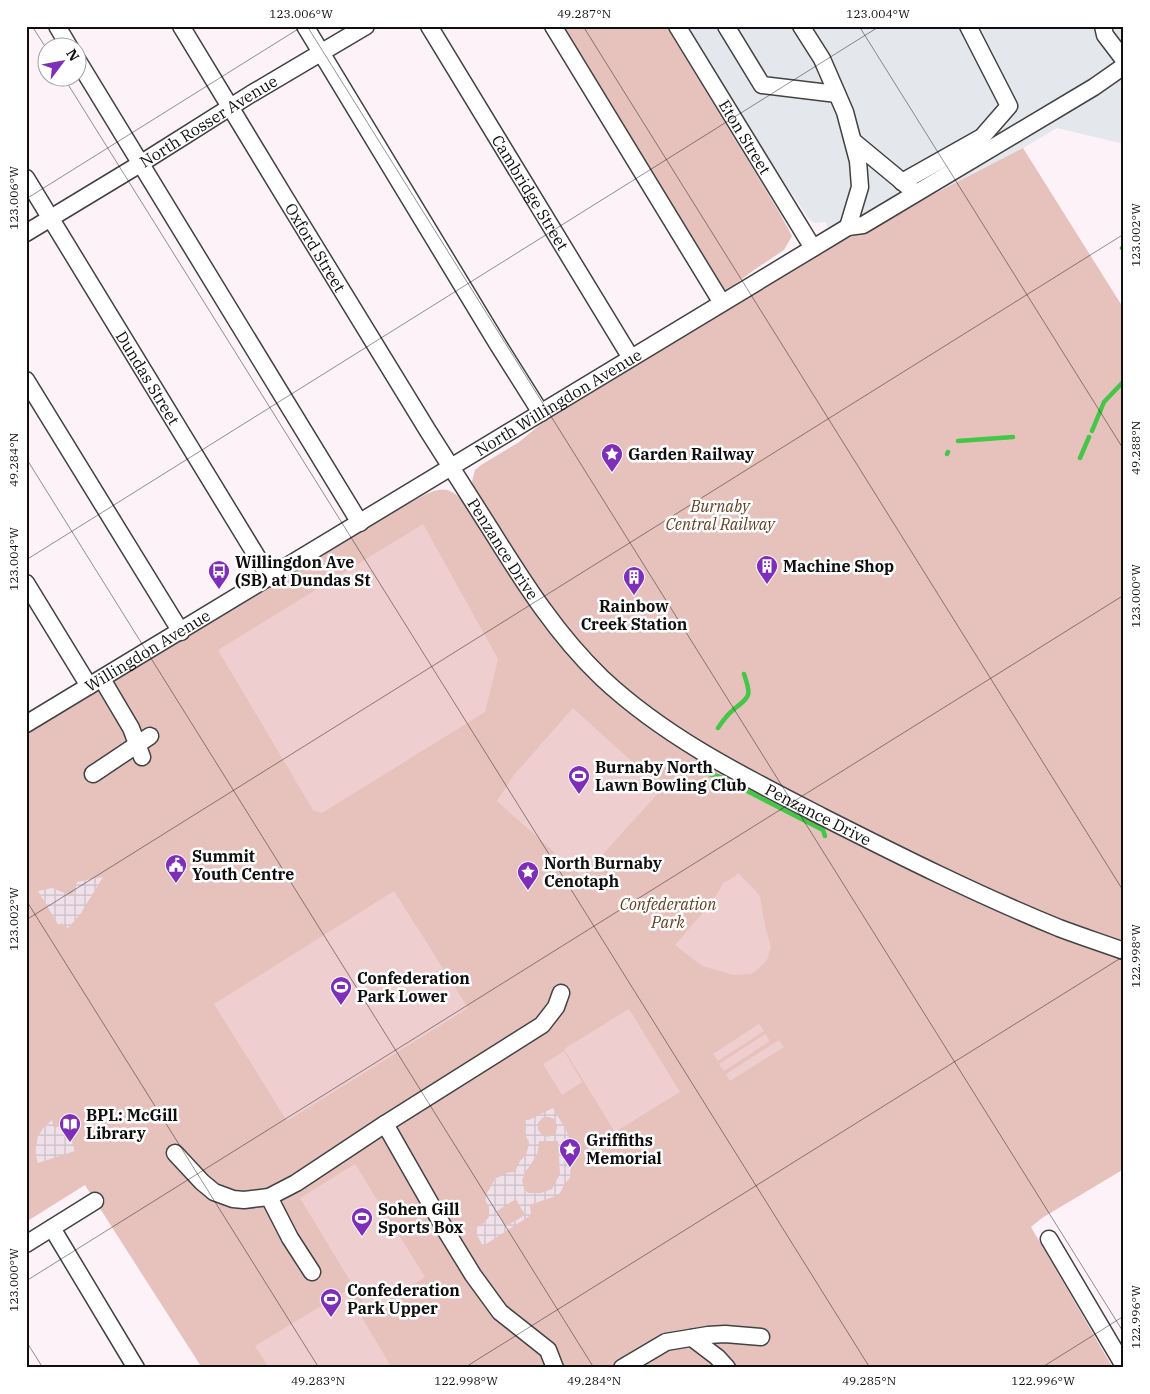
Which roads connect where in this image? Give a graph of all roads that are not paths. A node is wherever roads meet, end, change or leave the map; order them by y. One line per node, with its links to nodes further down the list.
1 (57, 26): 12 (street)
2 (181, 26): 18 (street, Oxford Street)
3 (305, 26): 13 (street)
4 (366, 26): 13 (street, North Rosser Avenue)
5 (429, 26): 29 (street, Cambridge Street)
6 (553, 26): 28 (street)
7 (677, 26): 27 (street, Eton Street)
8 (726, 26): 17 (street)
9 (801, 26): 17 (street)
10 (968, 26): 22 (street)
11 (1103, 26): 14 (street)
12 (64, 38)
13 (321, 53): 18 (street, North Rosser Avenue); 31 (street)
14 (1124, 60)
15 (1124, 66): 23 (street, North Willingdon Avenue)
16 (88, 77): 20 (street)
17 (837, 94): 19 (street)
18 (230, 107): 20 (street, North Rosser Avenue); 32 (street, Oxford Street)
19 (853, 141): 22 (street); 25 (street)
20 (140, 164): 24 (street, North Rosser Avenue); 33 (street)
21 (26, 178): 24 (street, Dundas Street)
22 (902, 182): 23 (street)
23 (916, 193): 25 (street, North Willingdon Avenue)
24 (51, 218): 26 (street, North Rosser Avenue); 34 (street, Dundas Street)
25 (848, 227): 27 (street, North Willingdon Avenue)
26 (26, 233)
27 (813, 248): 28 (street, North Willingdon Avenue)
28 (722, 303): 29 (street, North Willingdon Avenue)
29 (631, 358): 31 (street, North Willingdon Avenue)
30 (26, 380): 36 (street)
31 (541, 413): 32 (street, North Willingdon Avenue)
32 (451, 468): 33 (street, North Willingdon Avenue); 40 (street, Penzance Drive)
33 (360, 523): 34 (street, North Willingdon Avenue)
34 (270, 578): 36 (street, Willingdon Avenue)
35 (26, 583): 37 (street)
36 (181, 632): 37 (street, Willingdon Avenue)
37 (95, 682): 38 (street, Willingdon Avenue); 39 (street)
38 (26, 724)
39 (93, 774)
40 (1124, 951)
41 (561, 993): 42 (street)
42 (386, 1124): 44 (street); 54 (street)
43 (175, 1153): 44 (street)
44 (268, 1197): 49 (street)
45 (95, 1202): 46 (street)
46 (52, 1228): 48 (street); 53 (street)
47 (1049, 1240): 52 (street)
48 (26, 1244)
49 (312, 1272)
50 (761, 1337): 51 (street)
51 (692, 1338): 55 (street); 56 (street)
52 (1124, 1366)
53 (136, 1368)
54 (554, 1368)
55 (622, 1368)
56 (728, 1368)

